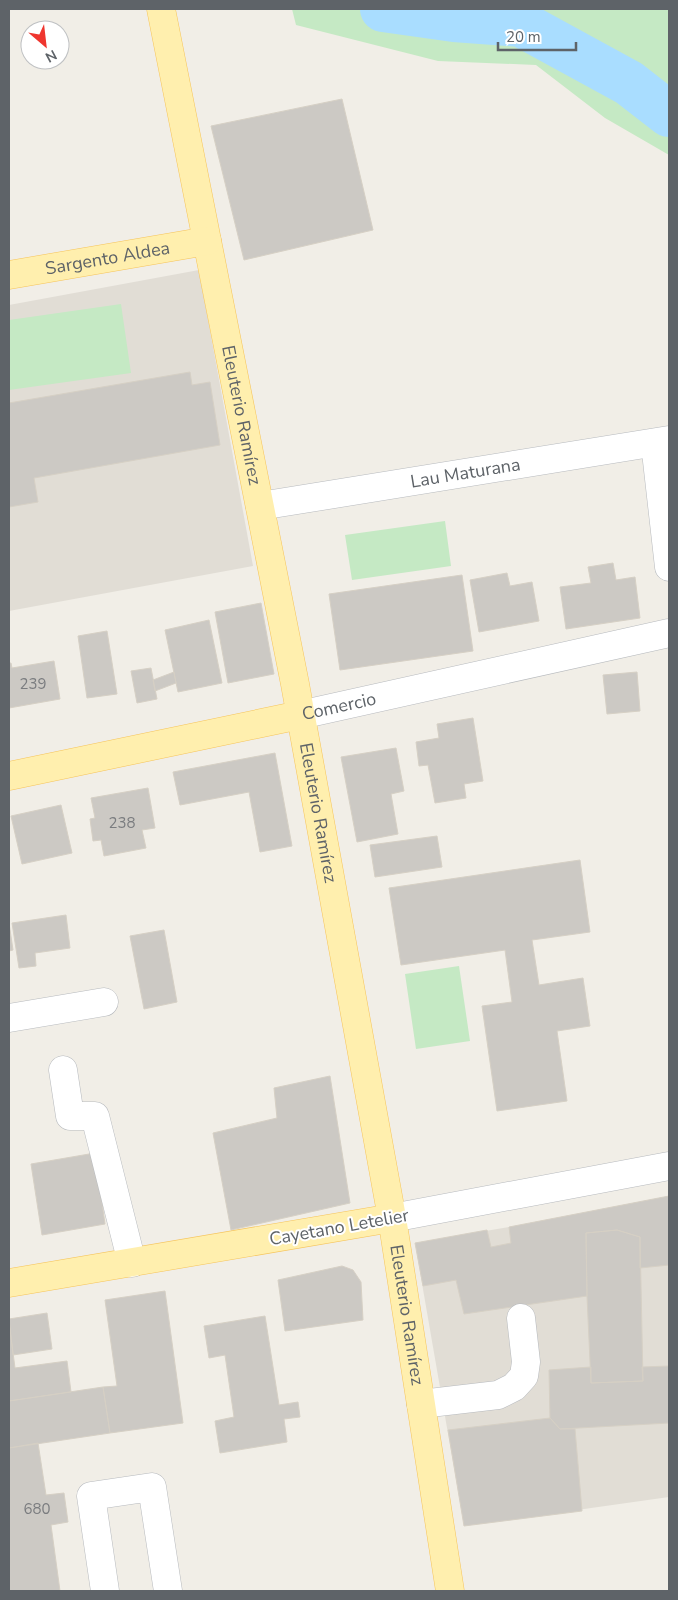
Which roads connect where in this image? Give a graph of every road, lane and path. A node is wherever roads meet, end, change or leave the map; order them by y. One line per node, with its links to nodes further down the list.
1 (161, 9): 2 (main road, Eleuterio Ramírez)
2 (207, 241): 3 (main road, Sargento Aldea); 5 (main road, Eleuterio Ramírez)
3 (9, 275)
4 (662, 442): 5 (street, Lau Maturana); 6 (street)
5 (260, 506): 8 (main road, Eleuterio Ramírez)
6 (669, 567)
7 (669, 633): 8 (street, Comercio)
8 (300, 715): 9 (main road, Comercio); 14 (main road, Eleuterio Ramírez)
9 (9, 776)
10 (104, 1002): 11 (street)
11 (9, 1018)
12 (63, 1070): 15 (street)
13 (669, 1166): 14 (street, Cayetano Letelier)
14 (392, 1218): 15 (main road, Cayetano Letelier); 18 (main road, Eleuterio Ramírez)
15 (132, 1263): 16 (main road, Cayetano Letelier)
16 (9, 1283)
17 (522, 1318): 18 (street)
18 (421, 1404): 21 (main road, Eleuterio Ramírez)
19 (105, 1591): 20 (street)
20 (168, 1591)
21 (450, 1591)

